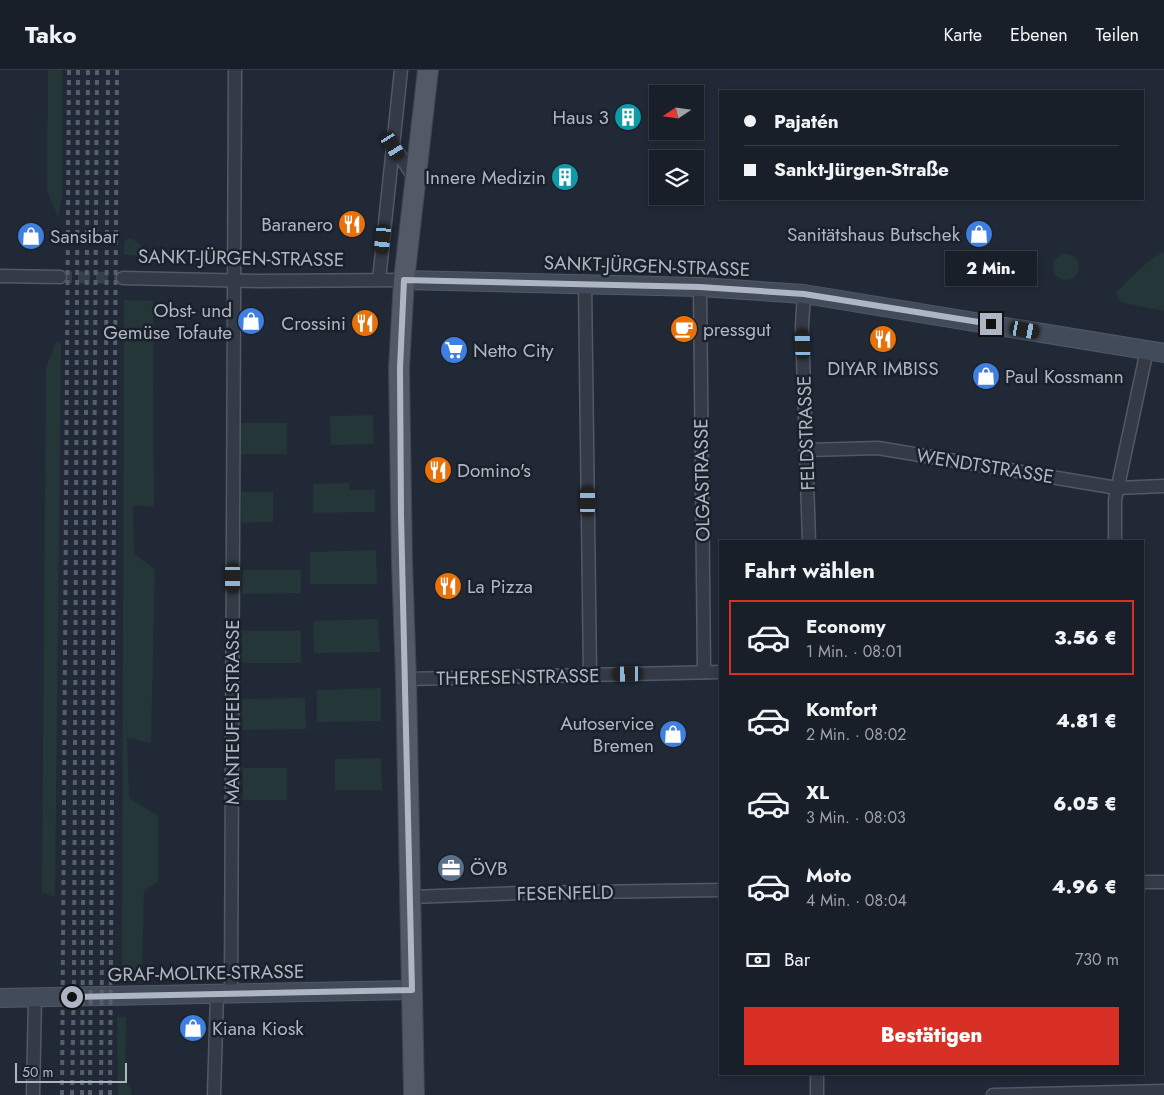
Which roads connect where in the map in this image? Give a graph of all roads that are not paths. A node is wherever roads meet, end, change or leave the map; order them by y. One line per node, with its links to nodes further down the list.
1 (235, 70): 11 (street, MANTEUFFELSTRASSE)
2 (401, 70): 4 (street)
3 (428, 70): 5 (main road)
4 (393, 146): 5 (street); 9 (street)
5 (415, 180): 10 (main road)
6 (0, 276): 7 (street)
7 (60, 277)
8 (123, 278): 11 (street, SANKT-JÜRGEN-STRASSE)
9 (379, 280): 10 (street, SANKT-JÜRGEN-STRASSE); 11 (street, SANKT-JÜRGEN-STRASSE)
10 (404, 280): 12 (street, SANKT-JÜRGEN-STRASSE); 25 (main road)
11 (234, 281): 31 (street, MANTEUFFELSTRASSE)
12 (585, 284): 13 (street, SANKT-JÜRGEN-STRASSE); 24 (street)
13 (700, 287): 14 (street, SANKT-JÜRGEN-STRASSE); 22 (street, OLGASTRASSE)
14 (804, 294): 15 (street, SANKT-JÜRGEN-STRASSE); 17 (street, FELDSTRASSE)
15 (1146, 350): 16 (street, SANKT-JÜRGEN-STRASSE); 19 (street)
16 (1164, 353)
17 (807, 450): 19 (street, WENDTSTRASSE); 20 (street, FELDSTRASSE)
18 (1164, 486): 19 (street, WENDTSTRASSE)
19 (1117, 488): 21 (street)
20 (809, 540)
21 (1115, 540)
22 (704, 672): 23 (street, THERESENSTRASSE); 24 (street, THERESENSTRASSE)
23 (719, 672)
24 (590, 675): 25 (street, THERESENSTRASSE)
25 (406, 679): 29 (main road)
26 (1144, 882): 27 (street)
27 (1164, 882)
28 (719, 890): 29 (street, FESENFELD)
29 (410, 897): 30 (main road)
30 (412, 990): 31 (street, GRAF-MOLTKE-STRASSE); 38 (main road)
31 (224, 994): 33 (street, GRAF-MOLTKE-STRASSE); 37 (street, MANTEUFFELSTRASSE)
32 (0, 998): 33 (street, GRAF-MOLTKE-STRASSE)
33 (35, 998): 36 (street)
34 (817, 1075): 39 (street)
35 (1164, 1091): 40 (street)
36 (33, 1095)
37 (214, 1095)
38 (414, 1095)
39 (817, 1095)
40 (992, 1095)

